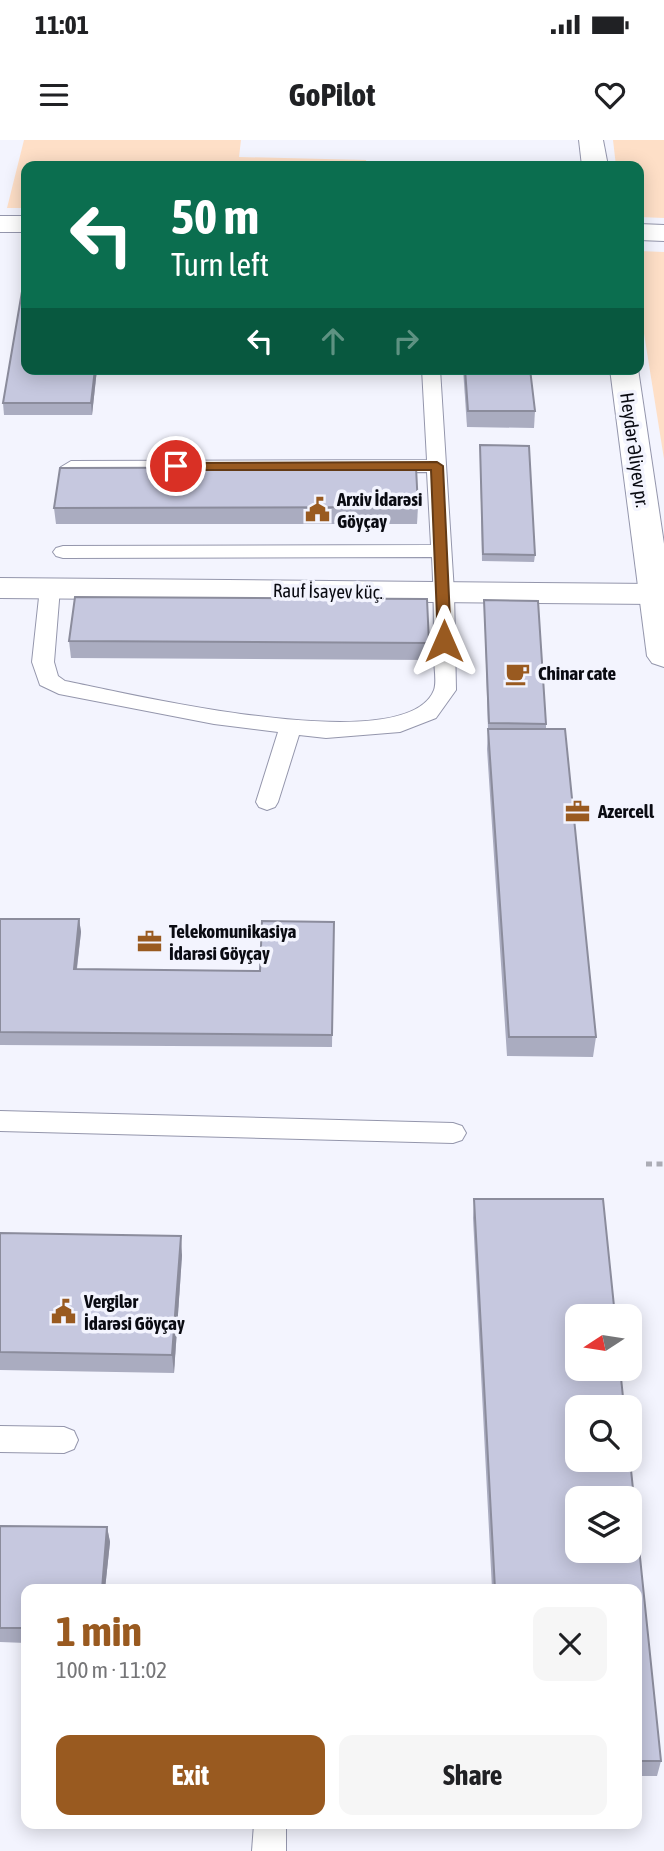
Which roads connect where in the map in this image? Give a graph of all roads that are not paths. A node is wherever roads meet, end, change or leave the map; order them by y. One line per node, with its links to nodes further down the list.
1 (592, 140): 2 (street)
2 (594, 161)
3 (0, 224): 4 (street)
4 (21, 224)
5 (644, 232): 6 (street)
6 (664, 233)
7 (431, 375): 9 (lane)
8 (625, 375): 16 (street, Heydər Əliyev pr.)
9 (437, 466): 10 (lane); 11 (lane)
10 (71, 467)
11 (440, 551): 12 (lane); 15 (lane)
12 (63, 552)
13 (0, 588): 14 (street, Rauf İsayev küç.)
14 (50, 588): 15 (street, Rauf İsayev küç.); 18 (lane)
15 (444, 592): 16 (street, Rauf İsayev küç.); 18 (lane)
16 (655, 594): 17 (street, Heydər Əliyev pr.)
17 (664, 656)
18 (291, 727): 19 (lane)
19 (267, 802)
20 (0, 1121): 21 (lane)
21 (453, 1133)
22 (0, 1439): 23 (lane)
23 (64, 1440)
24 (270, 1829): 25 (lane)
25 (269, 1851)

